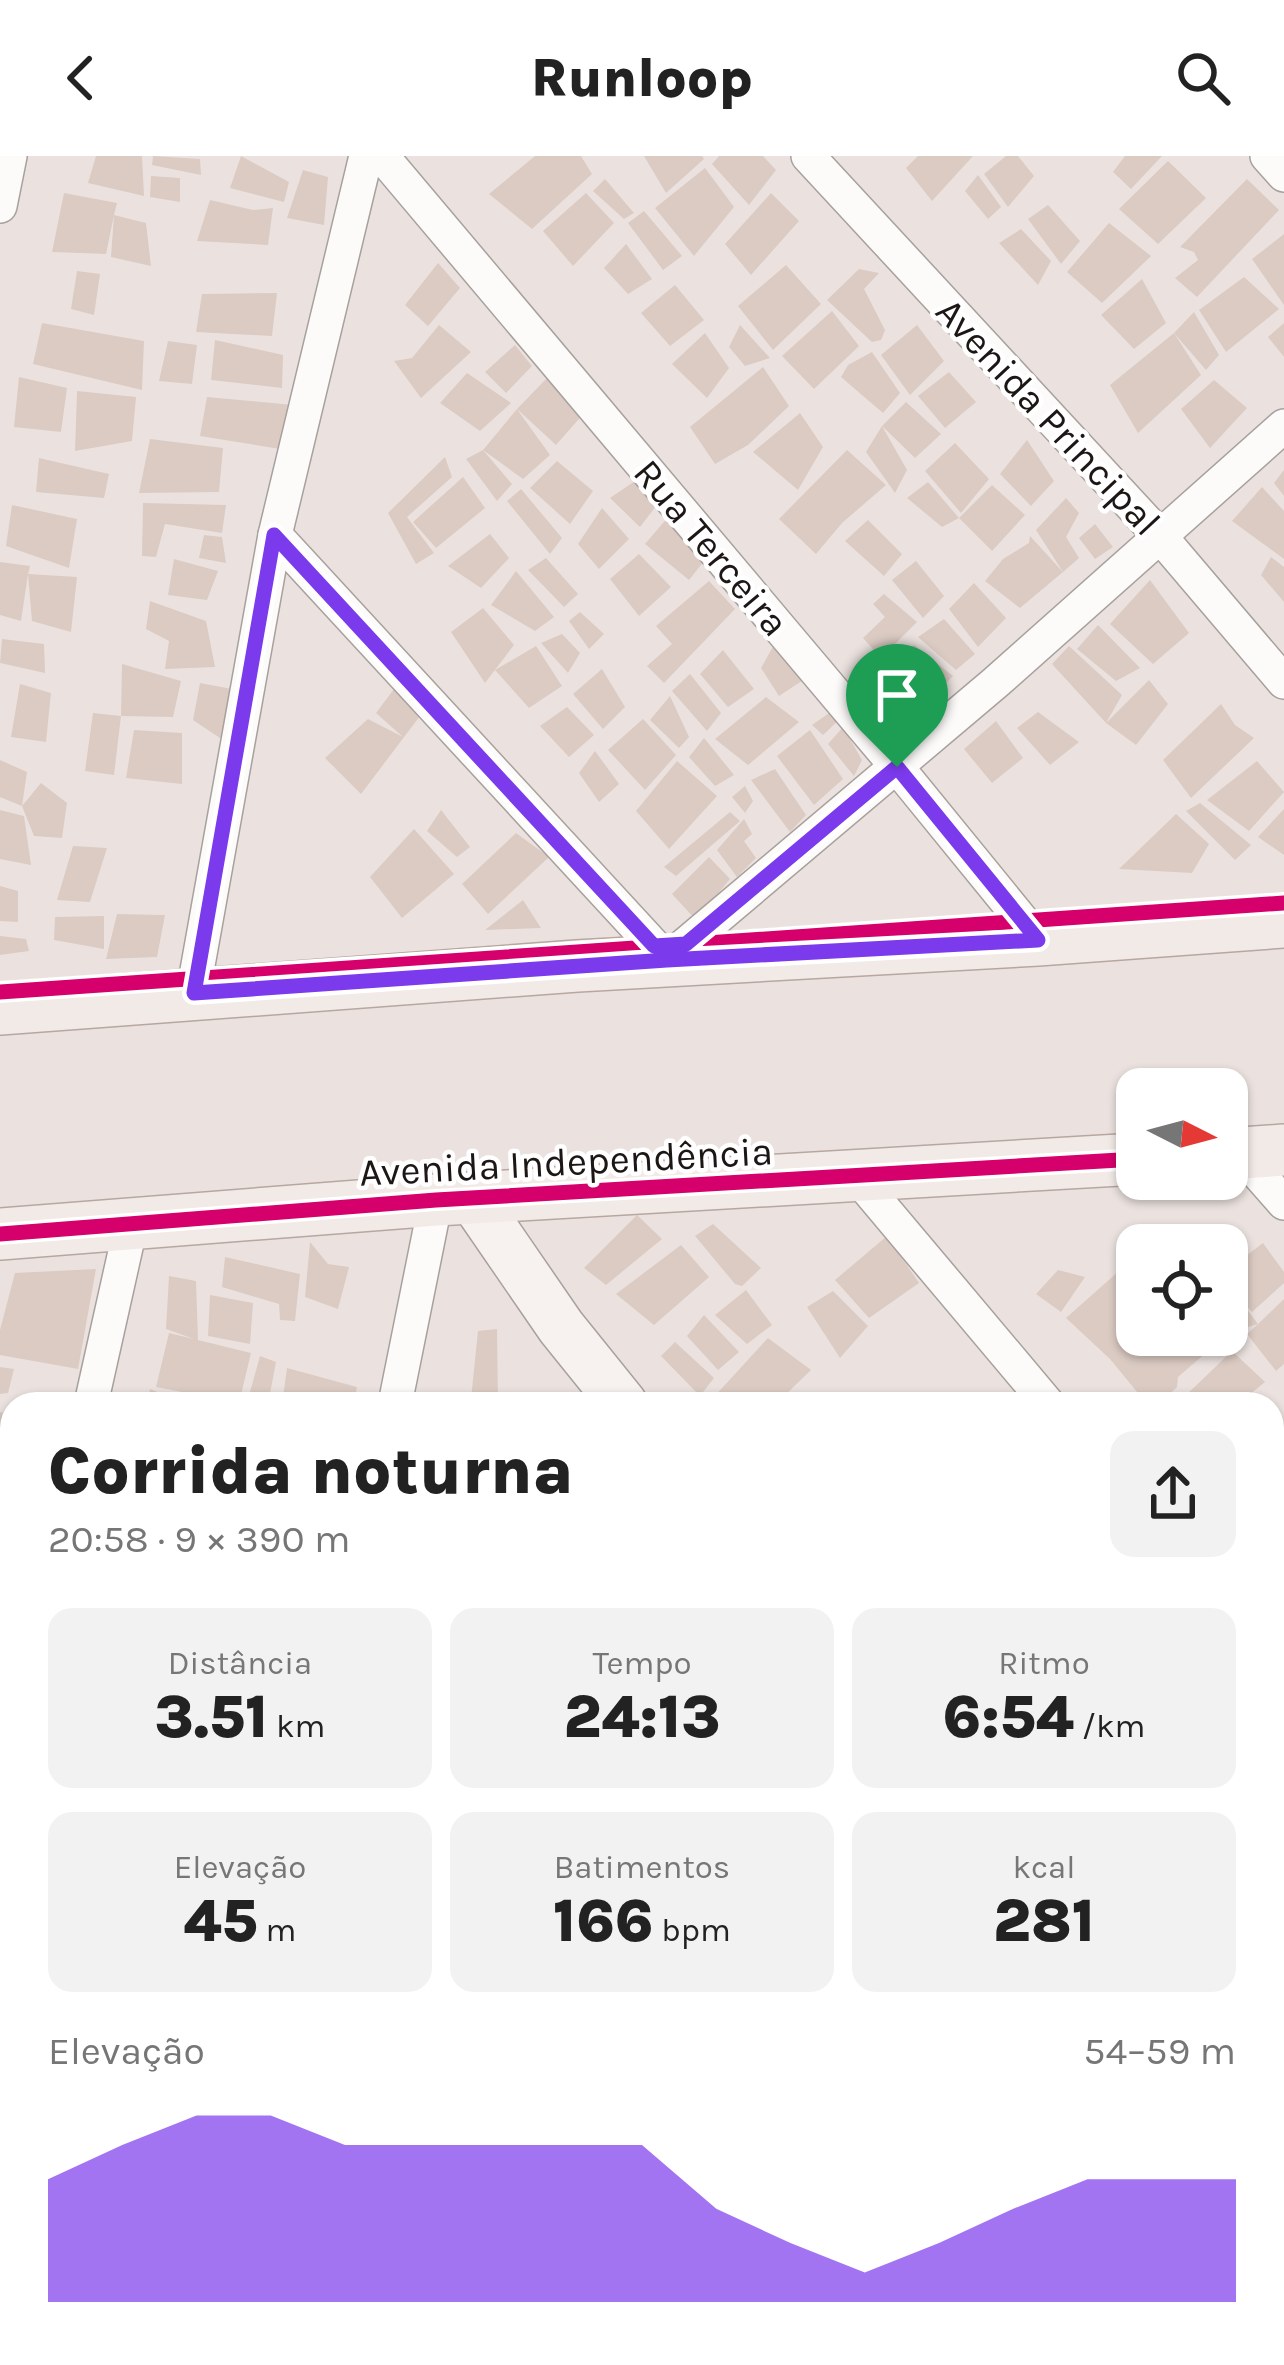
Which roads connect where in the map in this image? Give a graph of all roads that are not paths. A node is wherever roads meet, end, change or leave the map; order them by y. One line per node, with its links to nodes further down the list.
1 (10, 156): 7 (street)
2 (366, 156): 9 (street)
3 (382, 156): 12 (street, Rua Terceira)
4 (808, 156): 10 (street, Avenida Principal)
5 (1267, 156): 6 (street)
6 (1284, 175)
7 (0, 206)
8 (1284, 426): 10 (street)
9 (274, 535): 15 (street); 16 (street)
10 (1159, 535): 11 (street, Avenida Principal); 12 (street)
11 (1284, 682)
12 (897, 767): 14 (street, Rua Terceira); 15 (street)
13 (1284, 922): 14 (main road)
14 (1038, 940): 15 (main road)
15 (667, 960): 16 (main road)
16 (194, 993): 17 (main road)
17 (74, 1003): 18 (main road); 19 (main road)
18 (0, 1009)
19 (0, 1043)
20 (1250, 1152): 24 (street)
21 (1116, 1161): 22 (main road, Avenida Independência)
22 (857, 1177): 23 (main road, Avenida Independência); 30 (street)
23 (454, 1200): 25 (main road, Avenida Independência); 28 (street); 29 (street)
24 (1284, 1203)
25 (131, 1225): 26 (main road, Avenida Independência); 27 (street)
26 (9, 1229)
27 (94, 1392)
28 (398, 1392)
29 (612, 1392)
30 (1038, 1392)

